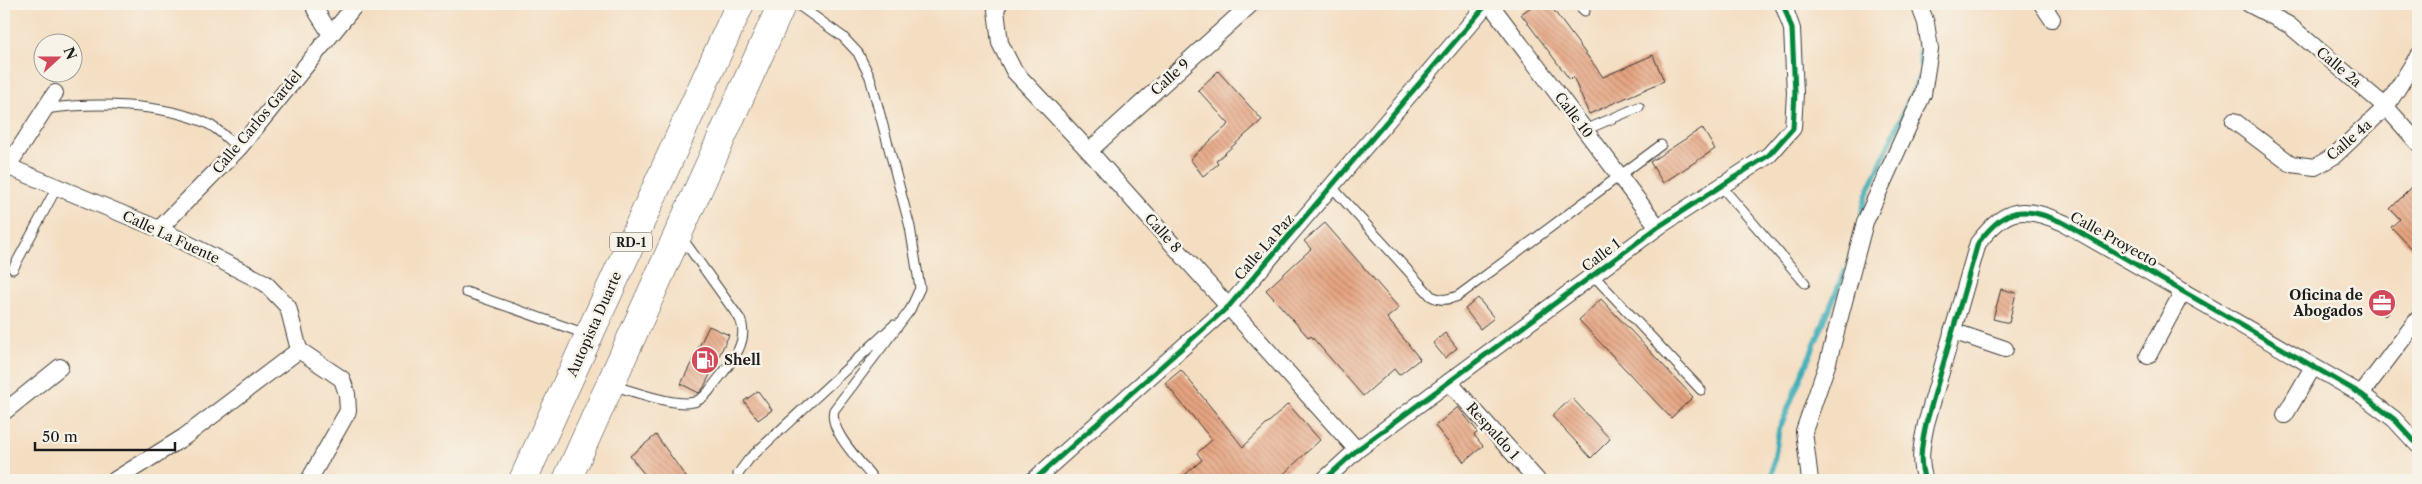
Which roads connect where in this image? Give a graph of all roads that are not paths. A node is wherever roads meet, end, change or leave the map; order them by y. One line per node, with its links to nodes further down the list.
1 (356, 4): 16 (street, Calle Carlos Gardel)
2 (740, 4): 45 (highway, Autopista Duarte / RD-1)
3 (782, 4): 35 (highway, RD-1)
4 (797, 4): 42 (lane)
5 (999, 4): 27 (street, Calle 8)
6 (1251, 4): 27 (street, Calle 9)
7 (1489, 4): 23 (street, Calle 10); 30 (street, Calle La Paz)
8 (1577, 4): 14 (lane)
9 (1783, 4): 31 (street, Calle 1)
10 (1919, 4): 68 (street)
11 (2042, 4): 15 (street)
12 (2249, 4): 20 (street, Calle 2a)
13 (315, 9): 16 (street)
14 (1585, 11)
15 (2052, 20)
16 (330, 33): 26 (street, Calle Carlos Gardel)
17 (2418, 56): 20 (street, Calle 4a)
18 (56, 92): 21 (street)
19 (1638, 107): 23 (lane)
20 (2386, 107): 22 (street, Calle 4a); 24 (street, Calle 2a)
21 (44, 109): 26 (lane); 28 (street)
22 (2234, 121)
23 (1585, 130): 29 (street, Calle 10)
24 (2418, 143)
25 (1662, 145): 29 (lane)
26 (239, 148): 34 (street, Calle Carlos Gardel)
27 (1089, 151): 41 (street, Calle 8)
28 (6, 165): 32 (street, Calle La Fuente)
29 (1619, 176): 30 (lane); 33 (street, Calle 10)
30 (1331, 186): 41 (street, Calle La Paz)
31 (1721, 186): 33 (street, Calle 1); 38 (lane)
32 (57, 187): 34 (street, Calle La Fuente); 36 (lane)
33 (1658, 227): 37 (street, Calle 1)
34 (159, 229): 47 (street, Calle La Fuente)
35 (679, 234): 52 (highway, RD-1); 52 (lane)
36 (13, 269)
37 (1593, 275): 51 (street, Calle 1); 53 (lane)
38 (1804, 283)
39 (2183, 291): 44 (street, Calle Proyecto); 48 (street); 50 (street, Calle Proyecto)
40 (466, 292): 45 (lane)
41 (1229, 306): 58 (street, Calle 8); 65 (street, Calle La Paz)
42 (910, 310): 59 (lane); 64 (lane)
43 (2418, 318): 54 (street)
44 (1952, 330): 46 (street); 69 (street, Calle Proyecto)
45 (588, 335): 62 (highway, Autopista Duarte / RD-1)
46 (2005, 349)
47 (299, 350): 60 (street); 61 (street)
48 (2148, 356)
49 (60, 367): 55 (street)
50 (2313, 367): 54 (street, Calle Proyecto); 56 (street)
51 (1449, 382): 58 (street, Calle 1); 67 (street, Respaldo 1)
52 (610, 385): 63 (highway, RD-1)
53 (1701, 390)
54 (2360, 394): 57 (street, Calle Proyecto)
55 (4, 412)
56 (2285, 415)
57 (2418, 445)
58 (1357, 450): 66 (street, Calle 1)
59 (872, 477)
60 (115, 480)
61 (308, 480)
62 (523, 480)
63 (567, 480)
64 (739, 480)
65 (1034, 480)
66 (1324, 480)
67 (1537, 480)
68 (1810, 480)
69 (1925, 480)

